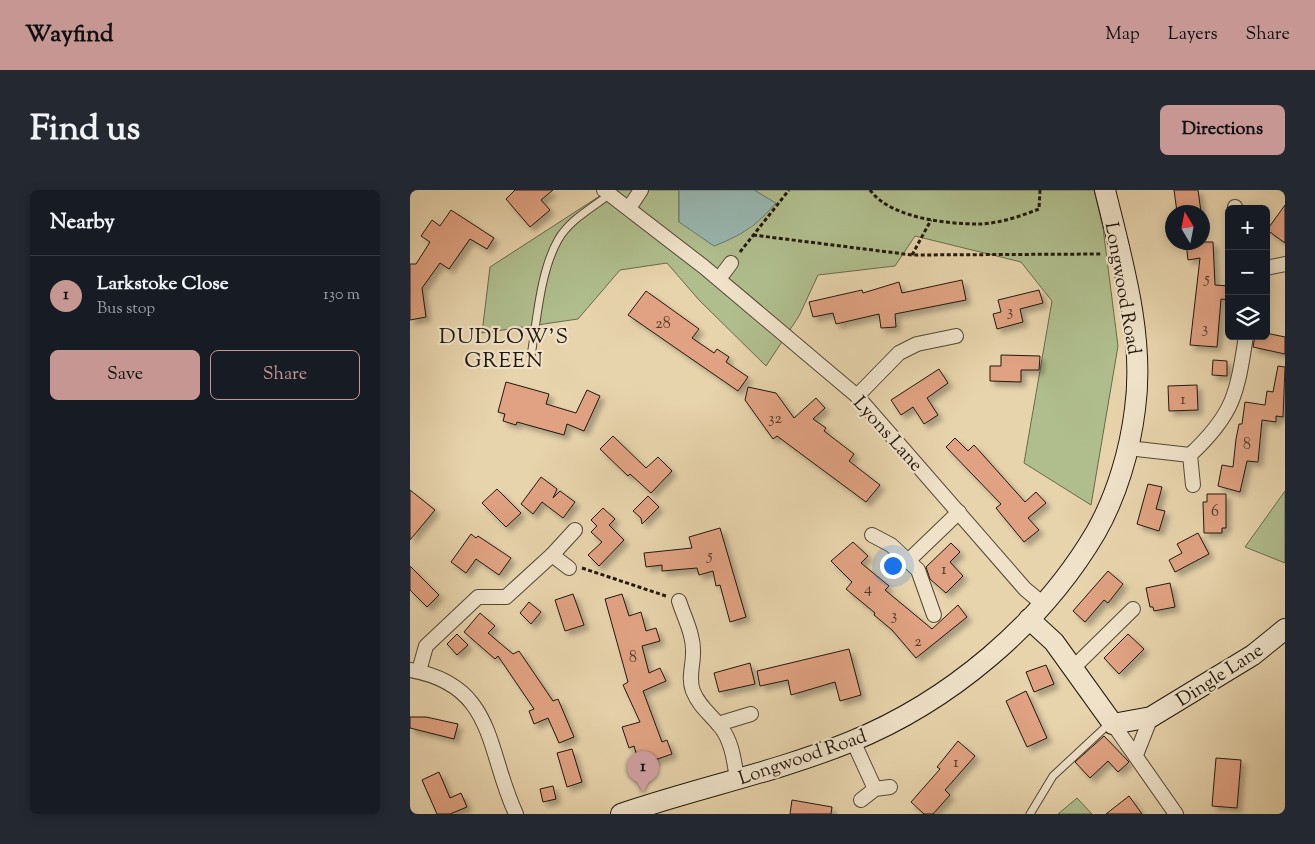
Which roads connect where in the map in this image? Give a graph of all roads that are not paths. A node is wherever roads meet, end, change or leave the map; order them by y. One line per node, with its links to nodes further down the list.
1 (641, 190): 4 (street)
2 (1105, 190): 13 (street, Longwood Road)
3 (607, 192): 4 (street, Lyons Lane); 11 (lane)
4 (633, 212): 8 (street, Lyons Lane)
5 (731, 263): 8 (street)
6 (1285, 264): 7 (street)
7 (1270, 267)
8 (719, 279): 12 (street, Lyons Lane)
9 (956, 336): 12 (street)
10 (1245, 340): 14 (street)
11 (530, 356)
12 (857, 396): 16 (street, Lyons Lane)
13 (1128, 448): 14 (street); 23 (street, Longwood Road)
14 (1190, 455): 15 (street)
15 (1194, 485)
16 (959, 512): 20 (street); 23 (street, Lyons Lane)
17 (575, 530): 19 (street)
18 (872, 535): 20 (street)
19 (552, 555): 21 (street); 29 (street)
20 (908, 560): 25 (street)
21 (569, 568)
22 (679, 601): 33 (street)
23 (1043, 604): 26 (street, Longwood Road)
24 (1133, 609): 28 (street)
25 (934, 616)
26 (1029, 619): 28 (street); 34 (street, Longwood Road)
27 (1285, 629): 31 (street, Dingle Lane)
28 (1074, 668): 32 (street)
29 (414, 670): 40 (street)
30 (752, 714): 33 (street)
31 (1151, 717): 32 (street, Dingle Lane); 35 (street)
32 (1112, 723): 35 (street); 42 (lane)
33 (718, 724): 36 (street)
34 (852, 741): 36 (street, Longwood Road); 38 (street)
35 (1136, 755): 43 (street)
36 (737, 779): 41 (street, Longwood Road)
37 (890, 787): 38 (street)
38 (875, 789): 39 (street)
39 (861, 800)
40 (516, 814)
41 (621, 814)
42 (1030, 814)
43 (1176, 814)

